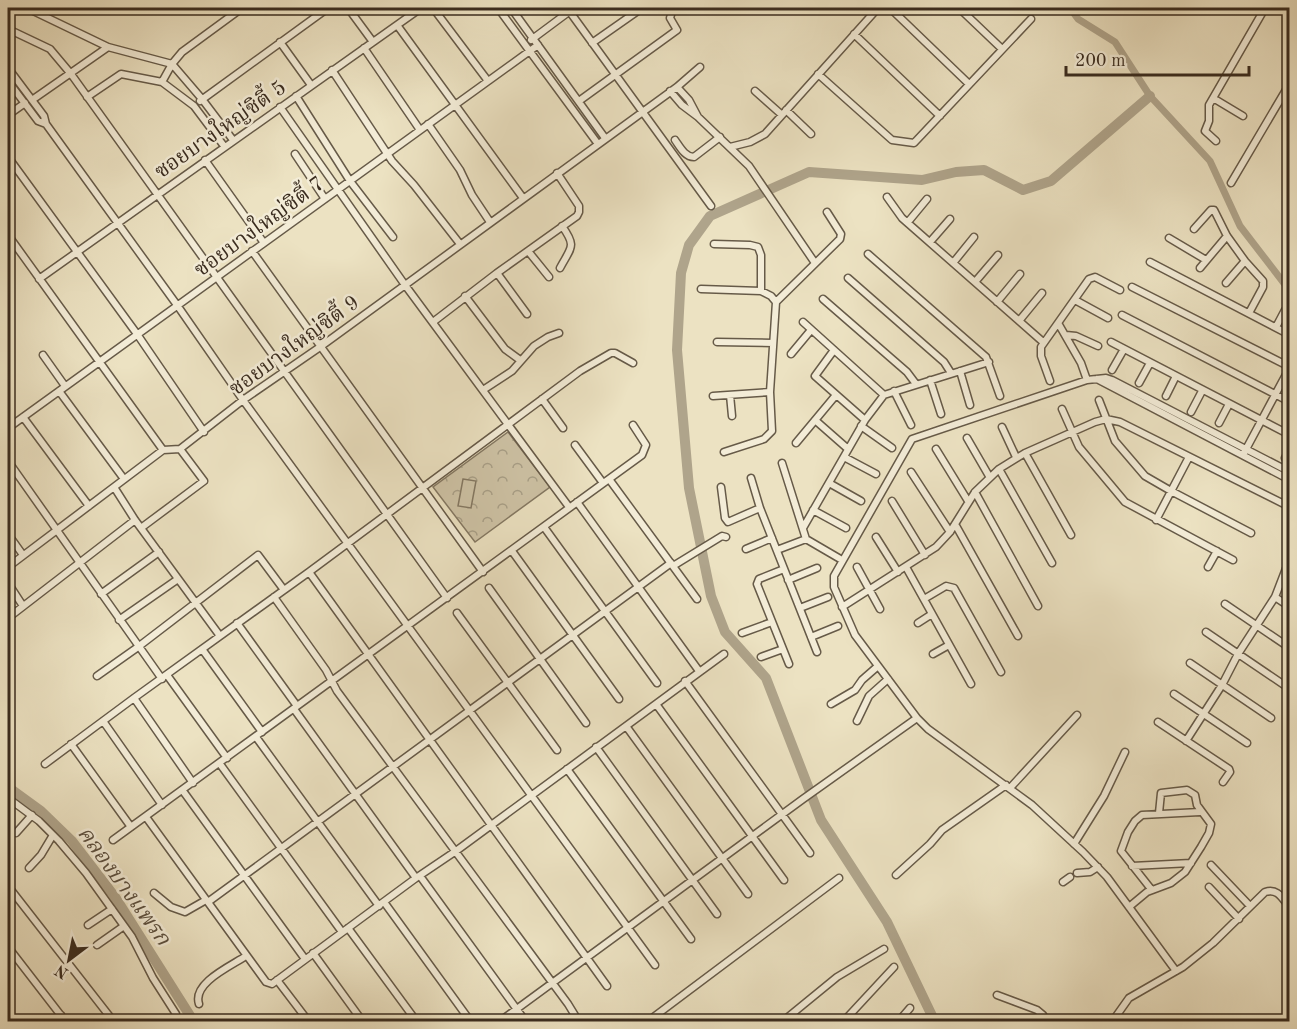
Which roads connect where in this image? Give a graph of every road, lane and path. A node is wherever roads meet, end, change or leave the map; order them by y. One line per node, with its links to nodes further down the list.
1 (27, 8): 26 (street)
2 (243, 8): 30 (street)
3 (327, 8): 21 (street)
4 (348, 8): 22 (street)
5 (421, 8): 17 (street, ซอยบางใหญ่ซิตี้ 5)
6 (433, 8): 38 (street)
7 (498, 8): 24 (street)
8 (511, 8): 20 (street)
9 (642, 8): 23 (street)
10 (672, 8): 36 (street)
11 (878, 8): 19 (street)
12 (890, 8): 41 (street)
13 (959, 8): 28 (street)
14 (1265, 8): 48 (street)
15 (570, 9): 20 (street); 23 (street)
16 (1031, 19): 28 (street)
17 (397, 25): 22 (street, ซอยบางใหญ่ซิตี้ 5); 53 (street)
18 (8, 30): 34 (street)
19 (854, 34): 35 (street); 58 (street)
20 (533, 38): 24 (street); 25 (street)
21 (280, 42): 42 (street); 49 (street)
22 (373, 42): 27 (street, ซอยบางใหญ่ซิตี้ 5)
23 (592, 43): 36 (street)
24 (525, 44): 29 (street)
25 (538, 45): 29 (street, ซอยบางใหญ่ซิตี้ 7); 51 (street)
26 (108, 47): 30 (street); 34 (street)
27 (364, 48): 33 (street, ซอยบางใหญ่ซิตี้ 5); 62 (street)
28 (1002, 49): 41 (street)
29 (530, 51): 38 (street, ซอยบางใหญ่ซิตี้ 7); 69 (street)
30 (172, 64): 39 (street); 49 (street)
31 (700, 67): 43 (street, ซอยบางใหญ่ซิตี้ 9)
32 (8, 68): 50 (street)
33 (332, 70): 42 (street, ซอยบางใหญ่ซิตี้ 5); 73 (street)
34 (71, 74): 47 (street); 50 (street)
35 (818, 74): 56 (street); 58 (street)
36 (615, 75): 51 (street); 55 (street)
37 (8, 81): 50 (street)
38 (488, 81): 53 (street, ซอยบางใหญ่ซิตี้ 7)
39 (162, 82): 47 (street); 52 (street)
40 (1290, 83): 78 (street)
41 (969, 84): 58 (street)
42 (311, 85): 46 (street, ซอยบางใหญ่ซิตี้ 5)
43 (676, 87): 44 (street, ซอยบางใหญ่ซิตี้ 9); 60 (street)
44 (670, 91): 55 (street, ซอยบางใหญ่ซิตี้ 9); 60 (street)
45 (755, 91): 56 (street)
46 (296, 96): 54 (street, ซอยบางใหญ่ซิตี้ 5); 77 (street)
47 (87, 97): 80 (street)
48 (1214, 98): 59 (street); 68 (street)
49 (202, 99): 52 (street); 66 (street)
50 (28, 101): 57 (street); 88 (street)
51 (579, 101): 65 (street)
52 (194, 105): 70 (street)
53 (455, 105): 61 (street, ซอยบางใหญ่ซิตี้ 7); 82 (street)
54 (279, 107): 66 (street, ซอยบางใหญ่ซิตี้ 5); 79 (street)
55 (642, 112): 65 (street, ซอยบางใหญ่ซิตี้ 9); 85 (street)
56 (784, 113): 63 (street); 71 (street)
57 (8, 115)
58 (940, 116)
59 (1243, 116)
60 (698, 117): 64 (street)
61 (428, 124): 62 (street, ซอยบางใหญ่ซิตี้ 7); 89 (street)
62 (420, 130): 73 (street, ซอยบางใหญ่ซิตี้ 7)
63 (811, 134)
64 (720, 137): 67 (street); 71 (street)
65 (605, 138): 69 (street, ซอยบางใหญ่ซิตี้ 9)
66 (233, 140): 70 (street, ซอยบางใหญ่ซิตี้ 5)
67 (675, 140)
68 (1216, 141)
69 (598, 144): 76 (street, ซอยบางใหญ่ซิตี้ 9)
70 (224, 147): 75 (street, ซอยบางใหญ่ซิตี้ 5)
71 (730, 147): 109 (street)
72 (295, 154): 83 (street)
73 (387, 154): 77 (street, ซอยบางใหญ่ซิตี้ 7); 100 (street)
74 (8, 157): 102 (street)
75 (205, 160): 80 (street, ซอยบางใหญ่ซิตี้ 5); 99 (street)
76 (557, 172): 82 (street, ซอยบางใหญ่ซิตี้ 9); 91 (street)
77 (350, 181): 79 (street, ซอยบางใหญ่ซิตี้ 7); 95 (street)
78 (1231, 183)
79 (338, 189): 83 (street, ซอยบางใหญ่ซิตี้ 7); 122 (street)
80 (157, 194): 88 (street, ซอยบางใหญ่ซิตี้ 5); 116 (street)
81 (887, 197): 90 (street)
82 (523, 198): 89 (street, ซอยบางใหญ่ซิตี้ 9)
83 (325, 199): 99 (street, ซอยบางใหญ่ซิตี้ 7)
84 (927, 199): 90 (street)
85 (711, 206)
86 (827, 212): 109 (street)
87 (950, 219): 98 (street)
88 (117, 222): 102 (street, ซอยบางใหญ่ซิตี้ 5); 133 (street)
89 (490, 222): 100 (street, ซอยบางใหญ่ซิตี้ 9)
90 (908, 222): 98 (street)
91 (562, 226): 104 (street); 112 (street)
92 (1194, 229): 94 (street)
93 (8, 235): 119 (street)
94 (1227, 236): 107 (street); 108 (street)
95 (393, 237)
96 (974, 237): 111 (street)
97 (1169, 238): 107 (street)
98 (930, 242): 111 (street)
99 (264, 243): 103 (street, ซอยบางใหญ่ซิตี้ 7)
100 (460, 244): 122 (street, ซอยบางใหญ่ซิตี้ 9)
101 (714, 244): 126 (street)
102 (77, 251): 119 (street, ซอยบางใหญ่ซิตี้ 5); 146 (street)
103 (252, 251): 116 (street, ซอยบางใหญ่ซิตี้ 7); 154 (street)
104 (528, 251): 114 (street); 117 (street)
105 (868, 254): 161 (street)
106 (998, 255): 120 (street)
107 (1206, 260): 113 (street)
108 (1245, 261): 121 (street); 135 (street)
109 (815, 262): 131 (street)
110 (1150, 262): 135 (street)
111 (953, 263): 120 (street)
112 (560, 268)
113 (1200, 268)
114 (497, 273): 128 (street); 136 (street)
115 (1020, 274): 132 (street)
116 (217, 277): 133 (street, ซอยบางใหญ่ซิตี้ 7); 167 (street)
117 (549, 277)
118 (848, 278): 168 (street)
119 (39, 279): 160 (street)
120 (975, 282): 132 (street)
121 (1226, 283)
122 (405, 285): 140 (street); 154 (street, ซอยบางใหญ่ซิตี้ 9)
123 (1131, 287): 164 (street)
124 (702, 289): 126 (street)
125 (1120, 290): 130 (street)
126 (761, 291): 131 (street)
127 (1042, 293): 139 (street)
128 (465, 296): 140 (street); 159 (street)
129 (823, 299): 174 (street)
130 (1075, 300): 138 (street); 142 (street)
131 (776, 302): 152 (street)
132 (997, 302): 139 (street)
133 (177, 305): 146 (street, ซอยบางใหญ่ซิตี้ 7); 189 (street)
134 (1285, 310): 143 (street)
135 (1249, 313): 143 (street)
136 (527, 314)
137 (1122, 315): 181 (street)
138 (1108, 318)
139 (1019, 321): 150 (street)
140 (433, 322): 176 (street)
141 (803, 322): 144 (street)
142 (1058, 323): 147 (street); 150 (street)
143 (1276, 327): 148 (street)
144 (811, 330): 156 (street); 157 (street)
145 (559, 333): 159 (street)
146 (137, 334): 160 (street, ซอยบางใหญ่ซิตี้ 7); 210 (street)
147 (1066, 335): 153 (street); 171 (street)
148 (1290, 335)
149 (717, 342): 152 (street)
150 (1043, 342): 172 (street)
151 (1111, 342): 155 (street)
152 (773, 343): 180 (street)
153 (1098, 346)
154 (320, 347): 167 (street, ซอยบางใหญ่ซิตี้ 9); 243 (street)
155 (1124, 349): 163 (street); 165 (street)
156 (834, 350): 183 (street); 184 (street)
157 (791, 354)
158 (43, 355): 175 (street)
159 (520, 360): 176 (street)
160 (99, 362): 175 (street, ซอยบางใหญ่ซิตี้ 7); 221 (street)
161 (989, 362): 166 (street); 186 (street)
162 (633, 363): 188 (street)
163 (1150, 363): 169 (street); 173 (street)
164 (1289, 367): 181 (street)
165 (1112, 370)
166 (960, 371): 168 (street); 193 (street)
167 (283, 372): 189 (street, ซอยบางใหญ่ซิตี้ 9); 255 (street)
168 (951, 373): 170 (street)
169 (1176, 376): 179 (street); 187 (street)
170 (930, 380): 174 (street); 196 (street)
171 (1087, 380): 224 (street); 280 (street)
172 (1050, 381)
173 (1139, 383)
174 (916, 384): 178 (street)
175 (65, 386): 177 (street, ซอยบางใหญ่ซิตี้ 7)
176 (483, 390): 204 (street)
177 (59, 391): 198 (street, ซอยบางใหญ่ซิตี้ 7); 237 (street)
178 (894, 391): 184 (street); 206 (street)
179 (1202, 391): 192 (street); 195 (street)
180 (770, 392): 182 (street); 222 (street)
181 (1275, 394): 191 (street); 201 (street)
182 (730, 395): 185 (street); 197 (street)
183 (836, 395): 200 (street); 202 (street)
184 (884, 395): 202 (street)
185 (713, 396)
186 (1000, 396)
187 (1166, 396)
188 (542, 399): 204 (street); 209 (street)
189 (243, 400): 210 (street, ซอยบางใหญ่ซิตี้ 9); 272 (street)
190 (1099, 400): 199 (street)
191 (1290, 402)
192 (1229, 404): 201 (street); 203 (street)
193 (970, 405)
194 (1062, 409): 211 (street)
195 (1191, 411)
196 (941, 414)
197 (732, 416)
198 (23, 417): 208 (street, ซอยบางใหญ่ซิตี้ 7); 250 (street)
199 (1106, 419): 211 (street); 226 (street); 244 (street)
200 (815, 420): 214 (street); 219 (street)
201 (1262, 421): 212 (street); 224 (street)
202 (863, 423): 216 (street); 219 (street)
203 (1219, 423)
204 (508, 424): 243 (street); 251 (street)
205 (633, 425): 239 (street)
206 (911, 425)
207 (1002, 427): 227 (street)
208 (8, 428)
209 (563, 428)
210 (204, 432): 218 (street, ซอยบางใหญ่ซิตี้ 9)
211 (1071, 432): 223 (street); 257 (street)
212 (1290, 435)
213 (967, 438): 235 (street)
214 (796, 443)
215 (575, 445): 239 (street)
216 (891, 448)
217 (1290, 448): 228 (street)
218 (180, 449): 221 (street); 260 (street)
219 (848, 449): 225 (street)
220 (936, 449): 249 (street)
221 (164, 450): 237 (street)
222 (724, 452)
223 (1026, 453): 227 (street); 267 (street)
224 (1244, 453): 233 (street); 238 (street)
225 (844, 457): 234 (street); 240 (street)
226 (1189, 457): 244 (street); 252 (street)
227 (1016, 458): 231 (street)
228 (1285, 458)
229 (8, 461): 263 (street)
230 (782, 463): 261 (street)
231 (999, 468): 235 (street); 284 (street)
232 (911, 472): 264 (street)
233 (1290, 472)
234 (876, 474)
235 (989, 476): 245 (street)
236 (751, 478): 253 (street)
237 (124, 480): 241 (street)
238 (1290, 480)
239 (606, 481): 246 (street); 285 (street)
240 (829, 483): 247 (street); 254 (street)
241 (114, 487): 250 (street); 256 (street)
242 (721, 487): 253 (street)
243 (423, 488): 255 (street); 293 (street)
244 (1171, 491): 257 (street); 265 (street)
245 (975, 492): 249 (street); 312 (street)
246 (577, 501): 251 (street); 298 (street)
247 (861, 501)
248 (892, 501): 279 (street)
249 (968, 501): 258 (street)
250 (88, 506): 263 (street)
251 (569, 507): 259 (street)
252 (1290, 507)
253 (760, 508): 270 (street)
254 (813, 510): 261 (street); 262 (street)
255 (387, 515): 272 (street); 306 (street)
256 (135, 520): 260 (street); 283 (street)
257 (1156, 520): 276 (street)
258 (955, 524): 264 (street); 332 (street)
259 (544, 527): 275 (street); 317 (street)
260 (141, 528): 277 (street)
261 (803, 528): 271 (street)
262 (846, 528)
263 (57, 529): 278 (street); 283 (street)
264 (950, 532): 279 (street)
265 (1251, 533)
266 (8, 534): 278 (street)
267 (1071, 535)
268 (726, 537): 285 (street)
269 (876, 537): 294 (street)
270 (772, 538): 273 (street); 274 (street)
271 (806, 539): 274 (street); 280 (street)
272 (348, 543): 292 (street); 326 (street)
273 (746, 549)
274 (777, 550): 290 (street)
275 (512, 551): 293 (street); 331 (street)
276 (1217, 551): 281 (street); 289 (street)
277 (159, 552): 295 (street); 302 (street)
278 (23, 555): 286 (street)
279 (925, 555): 288 (street)
280 (842, 560): 313 (street)
281 (1233, 560)
282 (1289, 562): 305 (street)
283 (81, 563): 302 (street); 311 (street)
284 (1052, 564)
285 (672, 565): 298 (street); 307 (street)
286 (8, 567)
287 (857, 567): 301 (street)
288 (906, 567): 294 (street); 308 (street)
289 (1208, 567)
290 (784, 568): 296 (street); 322 (street)
291 (817, 568): 296 (street)
292 (309, 572): 300 (street); 340 (street)
293 (483, 572): 306 (street)
294 (898, 572): 301 (street)
295 (178, 579): 309 (street); 321 (street)
296 (788, 580): 315 (street)
297 (8, 584): 311 (street)
298 (639, 587): 317 (street); 349 (street)
299 (489, 588): 345 (street)
300 (284, 590): 303 (street); 309 (street)
301 (870, 590): 313 (street); 316 (street)
302 (101, 594): 321 (street)
303 (274, 597): 323 (street); 355 (street)
304 (828, 597): 315 (street)
305 (1275, 597): 314 (street); 325 (street)
306 (447, 598): 326 (street)
307 (697, 599)
308 (924, 599): 319 (street); 350 (street)
309 (196, 602): 330 (street); 335 (street)
310 (1225, 604): 325 (street)
311 (23, 606): 320 (street)
312 (1038, 606)
313 (842, 607): 348 (street)
314 (1290, 607)
315 (800, 608): 333 (street)
316 (880, 609)
317 (607, 611): 331 (street); 357 (street)
318 (457, 613): 356 (street)
319 (932, 614): 324 (street); 334 (street)
320 (8, 618)
321 (119, 620): 335 (street)
322 (772, 622): 329 (street); 338 (street)
323 (237, 623): 330 (street); 368 (street)
324 (918, 623)
325 (1256, 625): 336 (street); 343 (street)
326 (408, 626): 340 (street); 369 (street)
327 (838, 627): 333 (street)
328 (1206, 632): 343 (street)
329 (742, 633)
330 (220, 636): 337 (street)
331 (574, 636): 345 (street); 364 (street)
332 (1018, 636)
333 (811, 637): 339 (street)
334 (949, 645): 342 (street); 358 (street)
335 (138, 647): 351 (street); 352 (street)
336 (1290, 648)
337 (202, 649): 352 (street); 379 (street)
338 (783, 649): 344 (street); 347 (street)
339 (817, 652)
340 (369, 654): 355 (street); 380 (street)
341 (724, 654): 349 (street)
342 (933, 654)
343 (1238, 654): 359 (street); 360 (street)
344 (761, 657)
345 (541, 659): 356 (street); 377 (street)
346 (1190, 663): 359 (street)
347 (789, 664)
348 (878, 666): 353 (street); 361 (street)
349 (699, 671): 354 (street)
350 (1001, 672)
351 (97, 676)
352 (164, 677): 363 (street); 387 (street)
353 (888, 679): 365 (street); 372 (street)
354 (685, 681): 366 (street); 403 (street)
355 (331, 682): 368 (street); 390 (street)
356 (508, 683): 369 (street); 385 (street)
357 (657, 683)
358 (971, 684)
359 (1222, 685): 370 (street); 373 (street)
360 (1290, 689)
361 (855, 690): 365 (street); 367 (street)
362 (1174, 694): 370 (street)
363 (134, 698): 374 (street); 393 (street)
364 (619, 699)
365 (866, 702): 375 (street)
366 (656, 704): 378 (street); 410 (street)
367 (831, 704)
368 (296, 707): 379 (street); 396 (street)
369 (469, 712): 380 (street); 397 (street)
370 (1204, 714): 381 (street); 382 (street)
371 (1077, 715): 394 (street)
372 (917, 718): 394 (street); 403 (street)
373 (1271, 718)
374 (103, 721): 383 (street); 399 (street)
375 (857, 721)
376 (1158, 722): 381 (street)
377 (586, 723)
378 (626, 726): 384 (street); 416 (street)
379 (260, 734): 387 (street); 405 (street)
380 (429, 741): 390 (street); 406 (street)
381 (1186, 741): 392 (street)
382 (1247, 743)
383 (71, 744): 388 (street); 407 (street)
384 (596, 747): 391 (street); 428 (street)
385 (557, 750)
386 (1125, 752): 412 (street)
387 (227, 758): 389 (street)
388 (45, 764)
389 (220, 764): 393 (street); 413 (street)
390 (393, 767): 396 (street); 414 (street)
391 (567, 769): 397 (street); 437 (street)
392 (1223, 782)
393 (193, 783): 395 (street)
394 (1008, 787): 412 (street); 424 (street)
395 (183, 791): 399 (street); 423 (street)
396 (355, 795): 405 (street); 425 (street)
397 (531, 796): 406 (street); 447 (street)
398 (8, 799): 402 (street)
399 (162, 805): 404 (street)
400 (1200, 812): 401 (street); 401 (street); 417 (street)
401 (1159, 813): 419 (street)
402 (32, 815): 408 (street); 409 (street)
403 (782, 816): 410 (street); 415 (street)
404 (146, 817): 407 (street); 436 (street)
405 (318, 821): 413 (street); 438 (street)
406 (492, 824): 414 (street); 455 (street)
407 (131, 827): 411 (street)
408 (16, 832)
409 (54, 835): 421 (street); 442 (street)
410 (753, 837): 416 (street); 429 (street)
411 (113, 840)
412 (1074, 844): 420 (street)
413 (280, 848): 423 (street); 448 (street)
414 (456, 851): 425 (street); 462 (street)
415 (810, 853)
416 (723, 858): 428 (street); 435 (street)
417 (1191, 863): 419 (street); 433 (street)
418 (1211, 865): 439 (street)
419 (1132, 866): 433 (street)
420 (1098, 867): 422 (street); 440 (street)
421 (29, 868)
422 (1077, 873)
423 (244, 875): 436 (street); 456 (street)
424 (896, 875)
425 (418, 877): 438 (street); 468 (street)
426 (1070, 877): 430 (street)
427 (839, 878): 482 (street)
428 (693, 880): 437 (street); 443 (street)
429 (784, 880)
430 (1063, 882)
431 (8, 886): 474 (street)
432 (1209, 887): 444 (street)
433 (1151, 889): 440 (street)
434 (154, 893): 436 (street)
435 (748, 894)
436 (207, 901): 454 (street)
437 (664, 901): 447 (street); 449 (street)
438 (382, 904): 448 (street); 478 (street)
439 (1250, 906): 441 (street); 444 (street)
440 (1129, 907): 459 (street)
441 (1290, 908)
442 (112, 909): 445 (street); 446 (street)
443 (717, 914)
444 (1239, 919): 459 (street)
445 (88, 925)
446 (124, 926): 450 (street); 469 (street)
447 (627, 928): 455 (street); 457 (street)
448 (345, 930): 453 (street); 477 (street)
449 (691, 939)
450 (97, 945)
451 (8, 947): 470 (street)
452 (884, 949): 471 (street)
453 (313, 954): 456 (street); 476 (street)
454 (246, 956): 461 (street); 466 (street)
455 (588, 957): 462 (street); 463 (street)
456 (306, 959): 461 (street)
457 (656, 965)
458 (894, 967): 483 (street)
459 (1176, 971): 486 (street)
460 (1290, 979): 464 (street)
461 (277, 980): 475 (street)
462 (552, 982): 468 (street); 481 (street)
463 (607, 986)
464 (1290, 991)
465 (997, 995): 485 (street)
466 (199, 1004)
467 (910, 1008): 484 (street)
468 (517, 1009): 479 (street); 480 (street)
469 (176, 1014)
470 (61, 1015): 472 (street); 473 (street)
471 (783, 1021)
472 (53, 1022)
473 (66, 1022)
474 (114, 1022)
475 (309, 1022)
476 (363, 1022)
477 (417, 1022)
478 (471, 1022)
479 (500, 1022)
480 (526, 1022)
481 (579, 1022)
482 (647, 1022)
483 (843, 1022)
484 (898, 1022)
485 (1047, 1022)
486 (1112, 1022)

